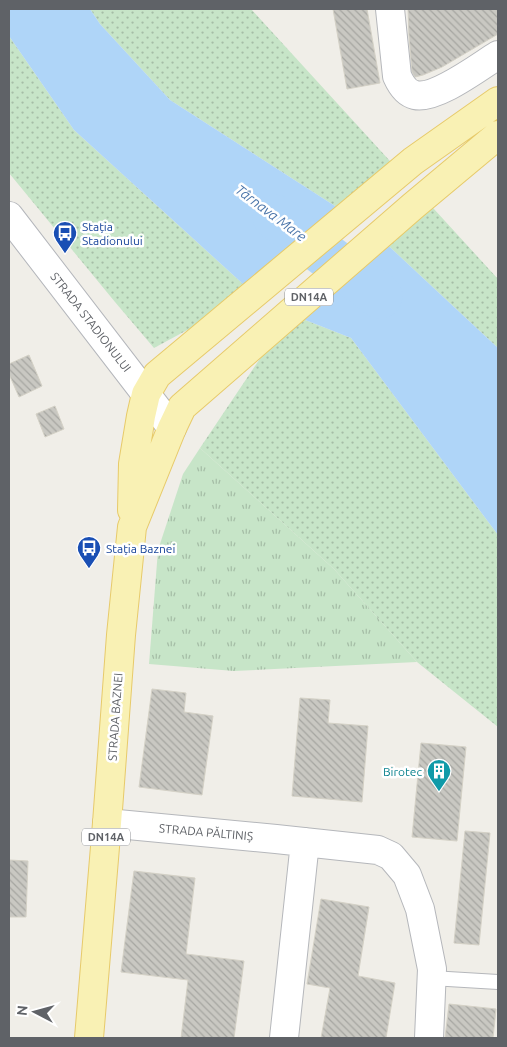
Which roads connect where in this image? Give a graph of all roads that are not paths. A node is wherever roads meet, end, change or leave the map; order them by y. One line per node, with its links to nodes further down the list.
1 (390, 9): 2 (street)
2 (498, 55)
3 (498, 100): 6 (main road, DN14A)
4 (498, 135): 7 (main road, DN14A)
5 (9, 216): 6 (street, STRADA STADIONULUI)
6 (152, 385): 7 (street, STRADA STADIONULUI); 8 (main road, DN14A)
7 (177, 417): 8 (main road, STRADA BAZNEI / DN14A)
8 (132, 527): 9 (main road, STRADA BAZNEI / DN14A)
9 (107, 823): 10 (street, STRADA PĂLTINIȘ); 13 (main road, STRADA BAZNEI / DN14A)
10 (305, 842): 11 (street, STRADA PĂLTINIȘ); 14 (street)
11 (431, 978): 12 (lane); 15 (street, STRADA PĂLTINIȘ)
12 (498, 982)
13 (89, 1038)
14 (284, 1038)
15 (430, 1038)

